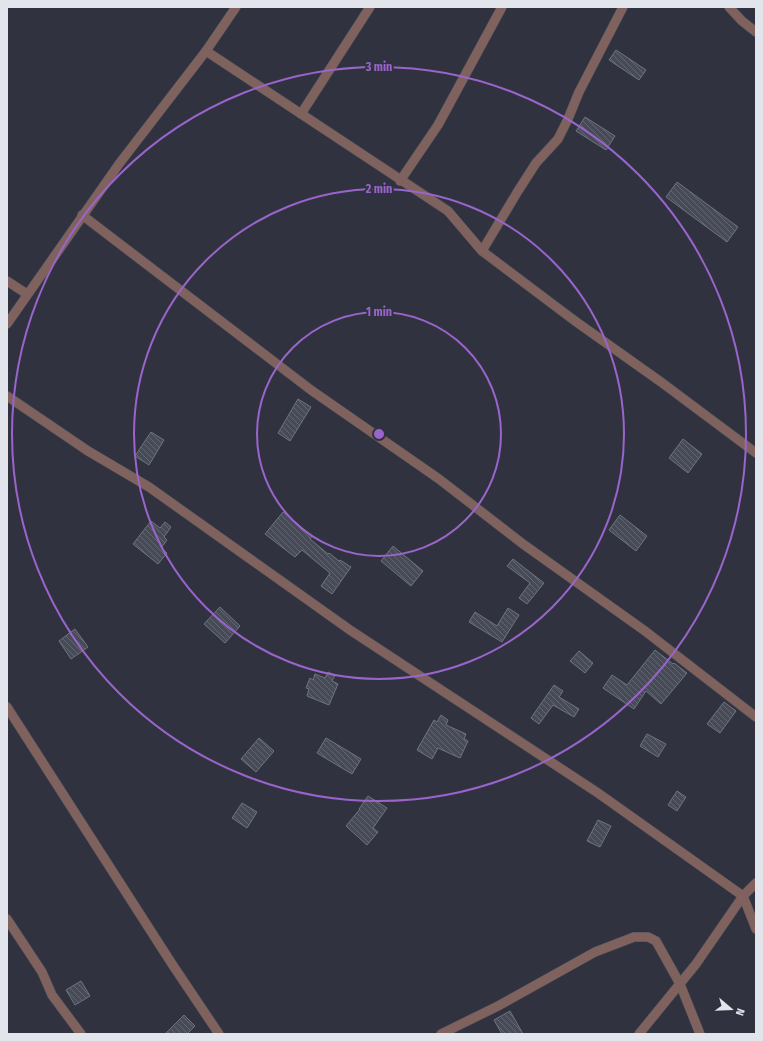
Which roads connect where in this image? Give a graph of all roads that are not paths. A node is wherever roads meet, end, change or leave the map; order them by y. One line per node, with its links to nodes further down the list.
1 (236, 7): 7 (street)
2 (370, 7): 8 (street)
3 (502, 7): 9 (street)
4 (622, 7): 11 (street)
5 (728, 7): 6 (street)
6 (756, 32)
7 (206, 51): 8 (street); 10 (street)
8 (301, 114): 9 (street)
9 (400, 181): 11 (street)
10 (82, 215): 13 (street); 18 (street)
11 (482, 250): 16 (street)
12 (7, 281): 13 (street)
13 (27, 294): 14 (street)
14 (7, 324)
15 (7, 396): 20 (street)
16 (756, 453)
17 (7, 707): 25 (street)
18 (756, 717)
19 (756, 883): 20 (street)
20 (743, 896): 22 (street); 23 (street)
21 (7, 919): 24 (street)
22 (756, 929)
23 (680, 984): 26 (street); 27 (street); 28 (street)
24 (81, 1034)
25 (219, 1034)
26 (441, 1034)
27 (639, 1034)
28 (700, 1034)

